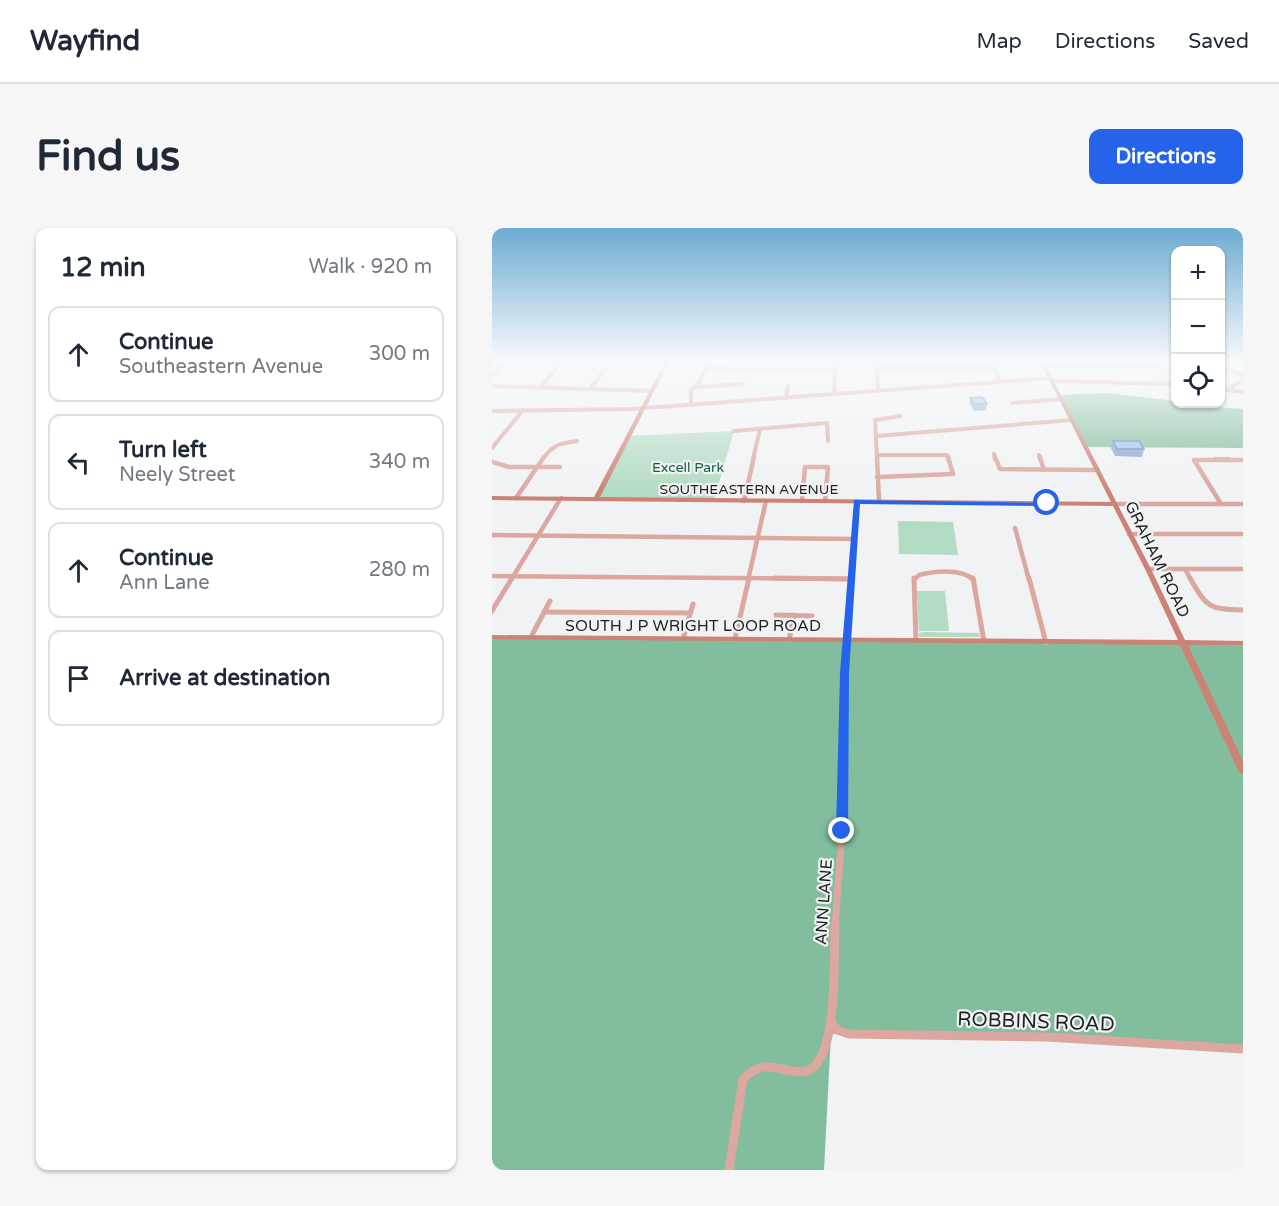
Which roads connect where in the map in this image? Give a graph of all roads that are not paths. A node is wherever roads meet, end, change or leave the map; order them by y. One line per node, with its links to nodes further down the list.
1 (676, 406): 3 (street)
2 (1065, 406): 7 (main road, GRAHAM ROAD)
3 (643, 408): 4 (street); 27 (main road)
4 (523, 410): 5 (street); 13 (street)
5 (492, 411)
6 (901, 416): 10 (street)
7 (1072, 420): 10 (street); 22 (main road, GRAHAM ROAD)
8 (760, 429): 9 (street); 12 (street); 28 (street)
9 (734, 431)
10 (876, 436): 15 (street)
11 (577, 441): 20 (street)
12 (828, 441)
13 (492, 448)
14 (994, 454): 21 (street)
15 (877, 455): 23 (street); 23 (street)
16 (1038, 455): 21 (street)
17 (1243, 460): 35 (street)
18 (492, 462): 20 (street)
19 (560, 467): 20 (street)
20 (537, 468): 25 (street)
21 (1044, 470): 22 (street)
22 (1098, 470): 34 (main road, GRAHAM ROAD)
23 (878, 477): 33 (street)
24 (492, 498): 25 (main road, SOUTHEASTERN AVENUE)
25 (516, 498): 26 (main road, SOUTHEASTERN AVENUE)
26 (561, 498): 27 (main road, SOUTHEASTERN AVENUE); 41 (street)
27 (596, 499): 28 (main road, SOUTHEASTERN AVENUE)
28 (744, 501): 29 (main road, SOUTHEASTERN AVENUE)
29 (766, 501): 30 (main road, SOUTHEASTERN AVENUE); 42 (street)
30 (802, 501): 31 (main road, SOUTHEASTERN AVENUE); 31 (street)
31 (825, 501): 32 (main road, SOUTHEASTERN AVENUE)
32 (856, 501): 33 (main road, SOUTHEASTERN AVENUE); 43 (street, ANN LANE)
33 (879, 502): 34 (main road, SOUTHEASTERN AVENUE)
34 (1114, 504): 35 (street); 38 (main road, GRAHAM ROAD)
35 (1221, 504): 36 (street)
36 (1243, 504)
37 (1015, 528): 68 (street)
38 (1129, 534): 39 (street); 44 (main road, GRAHAM ROAD)
39 (1243, 534)
40 (492, 535): 41 (street)
41 (538, 536): 42 (street); 48 (street)
42 (758, 538): 43 (street); 49 (street)
43 (854, 538): 50 (street, ANN LANE)
44 (1148, 569): 45 (street); 69 (main road, GRAHAM ROAD)
45 (1185, 569): 46 (street); 54 (street)
46 (1243, 569)
47 (492, 576): 48 (street)
48 (513, 576): 49 (street); 53 (street)
49 (749, 578): 50 (street); 63 (street)
50 (851, 579): 65 (street, ANN LANE)
51 (550, 601): 55 (street)
52 (693, 604): 56 (street)
53 (492, 610)
54 (1243, 610)
55 (544, 612): 56 (street); 61 (street)
56 (690, 613): 62 (street)
57 (776, 615): 58 (street)
58 (794, 615): 59 (street); 64 (street)
59 (812, 616)
60 (492, 637): 61 (main road, SOUTH J P WRIGHT LOOP ROAD)
61 (531, 637): 62 (main road, SOUTH J P WRIGHT LOOP ROAD)
62 (683, 639): 63 (main road, SOUTH J P WRIGHT LOOP ROAD)
63 (735, 639): 64 (main road, SOUTH J P WRIGHT LOOP ROAD)
64 (789, 639): 65 (main road, SOUTH J P WRIGHT LOOP ROAD)
65 (848, 640): 66 (main road, SOUTH J P WRIGHT LOOP ROAD); 72 (street, ANN LANE)
66 (916, 641): 67 (main road, SOUTH J P WRIGHT LOOP ROAD); 67 (street)
67 (984, 642): 68 (main road, SOUTH J P WRIGHT LOOP ROAD)
68 (1046, 643): 69 (main road, SOUTH J P WRIGHT LOOP ROAD)
69 (1183, 644): 70 (main road, SOUTH J P WRIGHT LOOP ROAD); 71 (main road, GRAHAM ROAD)
70 (1243, 644)
71 (1243, 770)
72 (832, 1022): 73 (street, ROBBINS ROAD); 74 (street, ANN LANE)
73 (1243, 1049)
74 (729, 1170)

